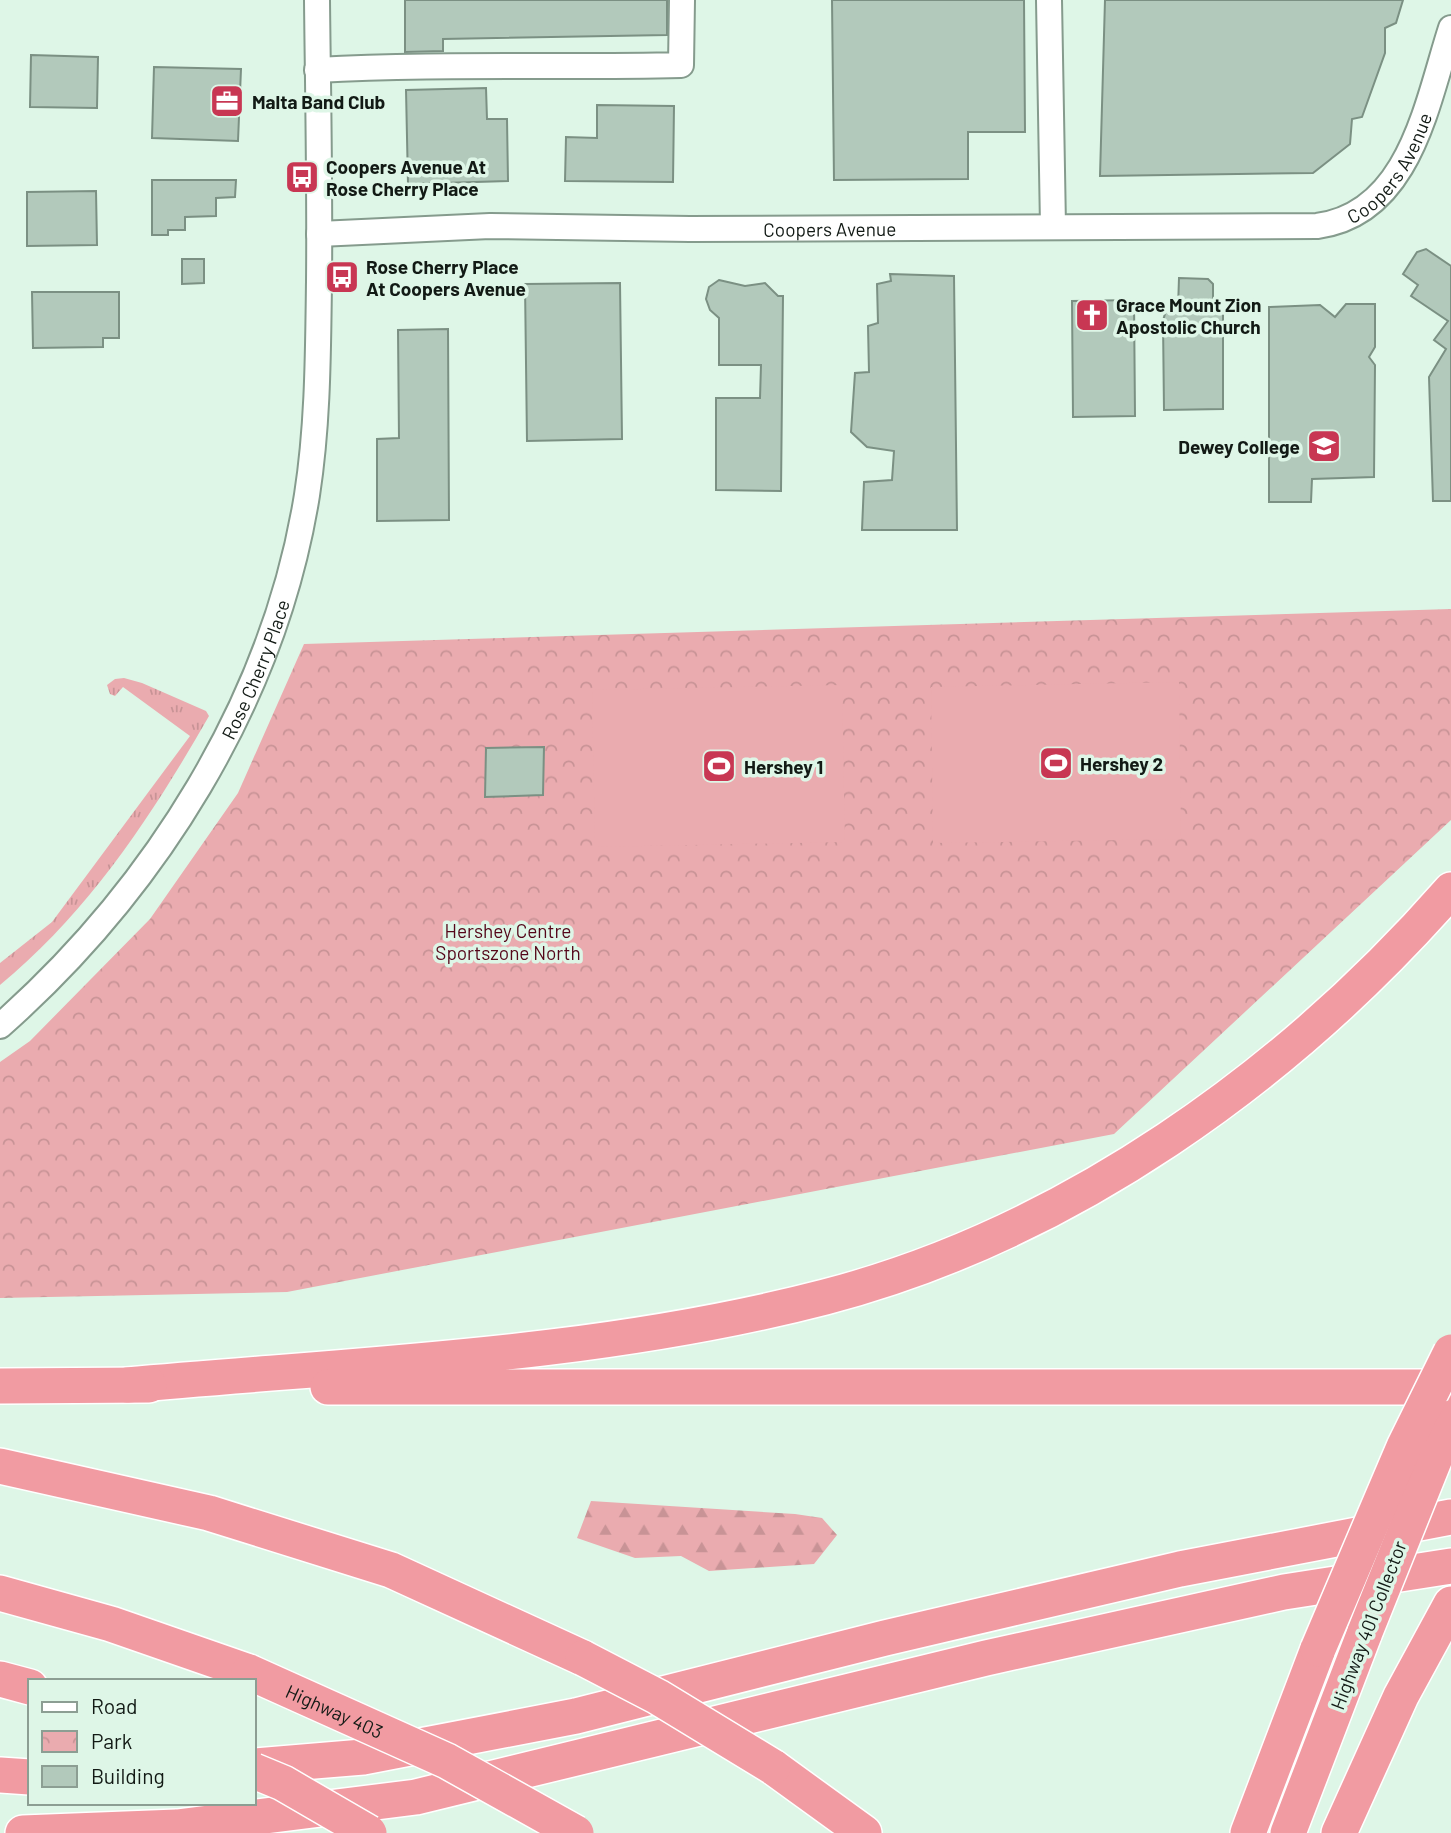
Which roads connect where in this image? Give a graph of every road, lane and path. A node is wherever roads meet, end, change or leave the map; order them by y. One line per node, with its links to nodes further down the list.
1 (317, 0): 5 (street)
2 (682, 0): 5 (street)
3 (1049, 0): 6 (street)
4 (1451, 28): 6 (street, Coopers Avenue)
5 (317, 70): 7 (street)
6 (1053, 226): 7 (street, Coopers Avenue)
7 (319, 234): 9 (street, Rose Cherry Place)
8 (1451, 890): 11 (highway)
9 (0, 1026)
10 (1451, 1352): 30 (highway, bridge)
11 (127, 1385): 12 (highway); 13 (highway)
12 (0, 1386)
13 (1451, 1387)
14 (1451, 1419): 31 (highway, Highway 401 Collector, bridge)
15 (0, 1466): 29 (highway, bridge)
16 (1451, 1517): 22 (highway)
17 (1451, 1566): 26 (highway)
18 (0, 1593): 28 (highway, Highway 403, bridge)
19 (1444, 1615): 32 (highway)
20 (0, 1679): 21 (highway)
21 (28, 1686)
22 (256, 1769)
23 (256, 1770): 27 (highway, bridge)
24 (0, 1775): 25 (highway)
25 (28, 1777)
26 (23, 1833)
27 (369, 1833)
28 (576, 1833)
29 (864, 1833)
30 (1248, 1833)
31 (1288, 1833)
32 (1339, 1833)

